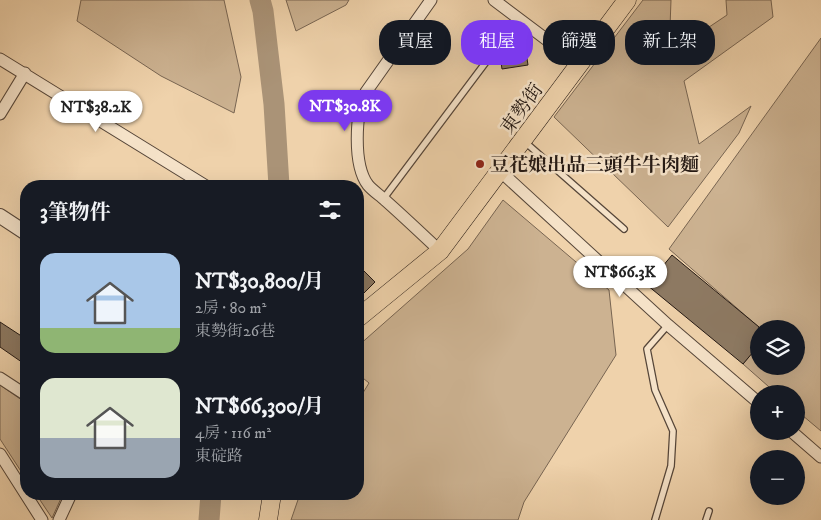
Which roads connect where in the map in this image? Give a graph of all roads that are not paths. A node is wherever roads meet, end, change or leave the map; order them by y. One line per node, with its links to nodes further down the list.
1 (431, 0): 14 (street)
2 (494, 0): 5 (street)
3 (627, 0): 4 (main road, 東勢街)
4 (612, 20)
5 (543, 37)
6 (0, 59): 9 (street)
7 (484, 65): 14 (lane)
8 (578, 65): 11 (main road, 東勢街)
9 (25, 73): 10 (street); 13 (street)
10 (0, 114)
11 (523, 140): 12 (main road, 東勢街); 17 (lane)
12 (500, 171): 18 (main road, 東勢街); 20 (street)
13 (196, 180)
14 (384, 198): 18 (street)
15 (0, 216): 16 (street)
16 (20, 229)
17 (624, 230)
18 (440, 251): 19 (main road, 東勢街)
19 (364, 313)
20 (668, 325): 23 (street); 35 (lane)
21 (0, 378): 22 (street)
22 (20, 391)
23 (750, 395)
24 (801, 440): 26 (street)
25 (0, 454): 27 (street)
26 (821, 457)
27 (20, 485)
28 (29, 500): 32 (street)
29 (68, 500): 33 (street)
30 (271, 500): 34 (main road)
31 (709, 511): 36 (lane)
32 (42, 520)
33 (59, 520)
34 (268, 520)
35 (655, 520)
36 (706, 520)

